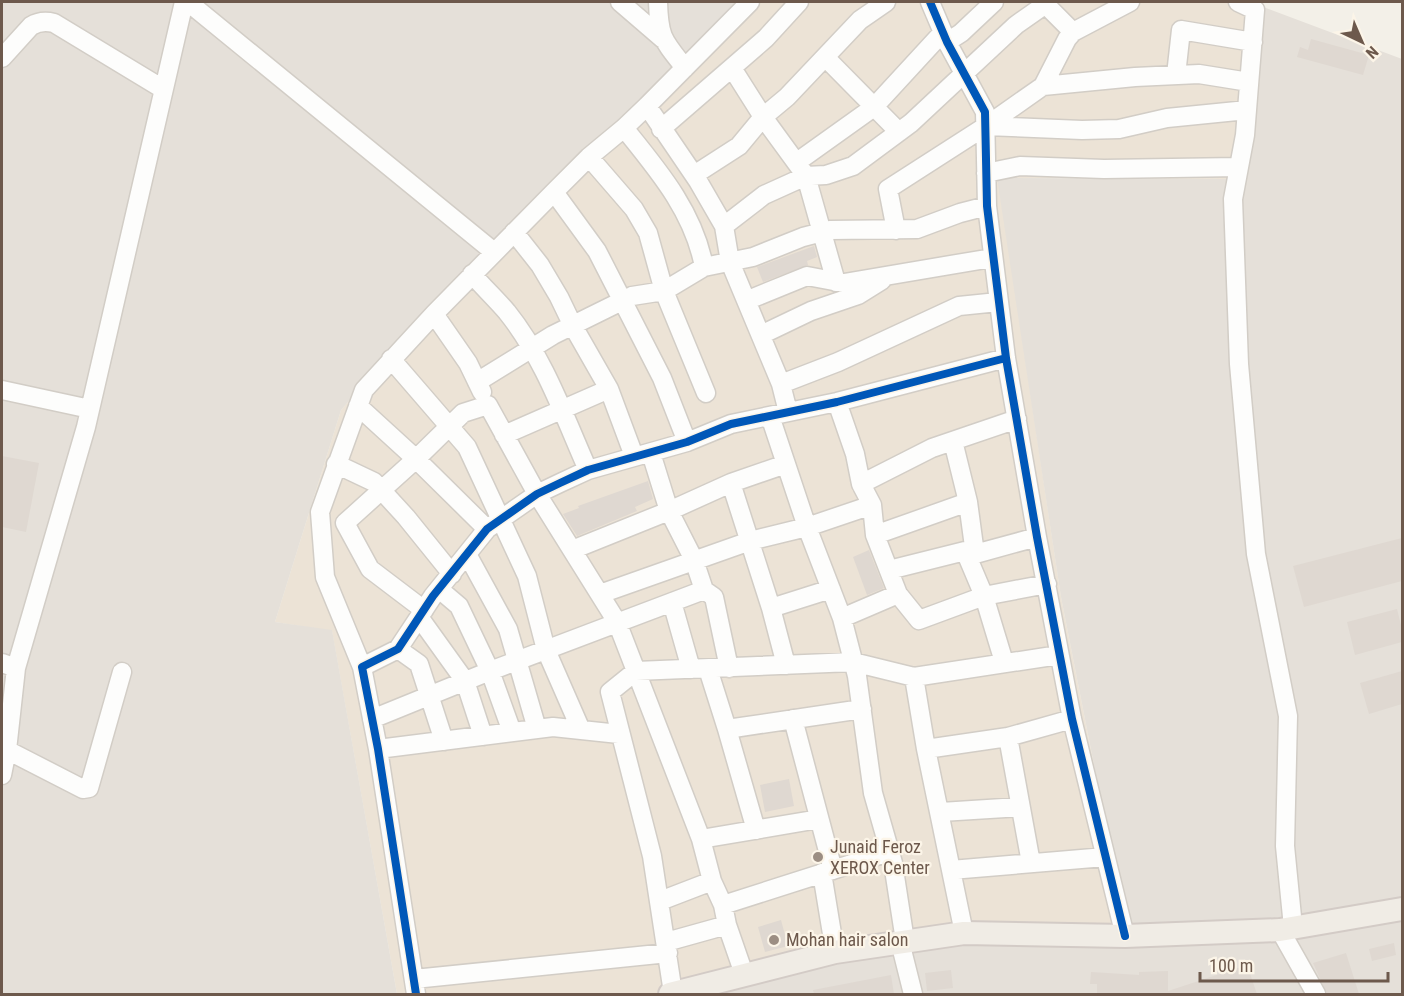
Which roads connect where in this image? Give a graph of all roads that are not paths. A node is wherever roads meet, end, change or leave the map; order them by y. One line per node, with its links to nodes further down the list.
1 (186, 2): 24 (street); 44 (street)
2 (620, 2): 14 (street)
3 (658, 2): 14 (street)
4 (750, 2): 18 (street)
5 (799, 2): 19 (street)
6 (886, 2): 16 (street)
7 (930, 2): 13 (street)
8 (994, 2): 13 (street)
9 (1130, 2): 12 (street)
10 (1238, 2): 15 (street)
11 (1044, 3): 12 (street); 20 (street)
12 (1073, 32): 23 (street)
13 (945, 37): 20 (street); 26 (street)
14 (663, 39): 18 (street)
15 (1253, 42): 21 (street); 22 (street)
16 (825, 57): 26 (street); 28 (street)
17 (2, 58): 24 (street)
18 (685, 68): 25 (street)
19 (732, 68): 28 (street); 31 (street)
20 (964, 72): 29 (street); 32 (street)
21 (1176, 75): 22 (street); 23 (street)
22 (1249, 82): 27 (street)
23 (1043, 86): 29 (street)
24 (163, 89): 69 (street)
25 (647, 106): 30 (street); 31 (street)
26 (874, 107): 32 (street); 35 (street)
27 (1247, 110): 29 (street); 34 (street)
28 (763, 117): 35 (street); 37 (street)
29 (986, 126): 36 (street); 41 (street)
30 (624, 129): 33 (street); 47 (street)
31 (661, 129): 37 (street)
32 (899, 132): 35 (street)
33 (589, 157): 38 (street); 51 (street)
34 (1239, 167): 36 (street); 161 (street)
35 (802, 169): 40 (street); 43 (street)
36 (986, 173): 39 (street)
37 (694, 176): 40 (street)
38 (554, 192): 42 (street); 53 (street)
39 (987, 206): 41 (street); 45 (street)
40 (724, 226): 46 (street)
41 (896, 230): 43 (street)
42 (514, 232): 44 (street); 56 (street)
43 (823, 232): 46 (street); 50 (street)
44 (494, 252): 48 (street)
45 (992, 258): 49 (street); 54 (street)
46 (730, 262): 47 (street); 52 (street)
47 (704, 267): 51 (street)
48 (472, 274): 55 (street); 58 (street)
49 (890, 274): 50 (street); 57 (street)
50 (836, 282): 52 (street)
51 (664, 291): 53 (street); 65 (street)
52 (748, 300): 57 (street)
53 (621, 301): 56 (street); 77 (street)
54 (998, 302): 59 (street); 62 (street)
55 (434, 314): 60 (street); 61 (street)
56 (573, 326): 58 (street); 63 (street)
57 (761, 335): 62 (street)
58 (531, 348): 61 (street); 70 (street)
59 (1006, 358): 66 (street); 73 (street)
60 (391, 359): 68 (street); 74 (street)
61 (477, 382): 67 (street)
62 (782, 384): 71 (street)
63 (609, 389): 70 (street); 78 (street)
64 (2, 390): 69 (street)
65 (706, 393)
66 (837, 402): 71 (street); 84 (street)
67 (488, 405): 74 (street); 75 (street)
68 (358, 406): 79 (street); 80 (street)
69 (90, 409): 119 (street)
70 (561, 409): 75 (street); 82 (street)
71 (789, 412): 72 (street)
72 (770, 416): 77 (street); 81 (street)
73 (1017, 419): 76 (street); 93 (street)
74 (450, 426): 79 (street); 90 (street)
75 (504, 435): 86 (street)
76 (953, 441): 84 (street); 87 (street)
77 (687, 442): 78 (street)
78 (642, 455): 82 (street); 89 (street)
79 (416, 459): 85 (street); 90 (street)
80 (336, 464): 85 (street); 121 (street)
81 (786, 464): 83 (street); 91 (street)
82 (588, 470): 86 (street)
83 (731, 483): 89 (street); 94 (street)
84 (861, 484): 88 (street)
85 (380, 491): 100 (street); 110 (street)
86 (537, 494): 90 (street); 95 (street)
87 (968, 502): 92 (street); 96 (street)
88 (872, 505): 91 (street); 92 (street)
89 (669, 511): 95 (street); 98 (street)
90 (493, 525): 97 (street); 114 (street)
91 (807, 527): 94 (street); 103 (street)
92 (875, 536): 99 (street)
93 (1037, 537): 96 (street); 101 (street)
94 (750, 541): 98 (street); 109 (street)
95 (572, 550): 105 (street)
96 (970, 553): 99 (street); 107 (street)
97 (467, 554): 100 (street); 116 (street)
98 (694, 561): 104 (street); 105 (street)
99 (889, 570): 106 (street)
100 (452, 574): 102 (street)
101 (1047, 584): 107 (street); 115 (street)
102 (440, 589): 110 (street); 124 (street)
103 (831, 589): 109 (street); 111 (street)
104 (704, 590): 108 (street); 122 (street)
105 (600, 594): 112 (street)
106 (898, 594): 107 (street); 111 (street)
107 (984, 596): 118 (street)
108 (672, 602): 112 (street); 123 (street)
109 (771, 608): 120 (street)
110 (422, 614): 113 (street); 128 (street)
111 (842, 618): 117 (street)
112 (617, 622): 114 (street); 125 (street)
113 (398, 649): 121 (street); 129 (street)
114 (546, 650): 116 (street); 136 (street)
115 (1059, 655): 118 (street); 132 (street)
116 (518, 661): 124 (street); 134 (street)
117 (853, 662): 120 (street); 127 (street); 130 (street)
118 (1004, 662): 127 (street)
119 (9, 665): 143 (street)
120 (786, 665): 122 (street)
121 (362, 667): 131 (street)
122 (729, 668): 123 (street)
123 (700, 669): 125 (street); 135 (street)
124 (490, 671): 128 (street); 137 (street)
125 (636, 671): 138 (street); 150 (street)
126 (122, 672): 143 (street)
127 (915, 677): 142 (street)
128 (465, 681): 129 (street); 139 (street)
129 (429, 695): 131 (street); 141 (street)
130 (862, 709): 133 (street); 151 (street)
131 (372, 718): 144 (street)
132 (1072, 718): 140 (street); 152 (street)
133 (793, 719): 135 (street); 148 (street)
134 (537, 729): 136 (street); 137 (street)
135 (727, 729): 149 (street)
136 (582, 730): 138 (street)
137 (512, 732): 139 (street)
138 (619, 734): 157 (street)
139 (483, 736): 141 (street)
140 (1008, 737): 142 (street); 146 (street)
141 (444, 741): 144 (street)
142 (926, 749): 147 (street)
143 (7, 750): 145 (street)
144 (378, 750): 168 (street)
145 (2, 775)
146 (1020, 807): 147 (street); 153 (street)
147 (941, 812): 154 (street)
148 (819, 819): 149 (street); 155 (street)
149 (756, 830): 150 (street)
150 (701, 839): 156 (street)
151 (889, 852): 155 (street); 164 (street)
152 (1105, 857): 153 (street); 163 (street)
153 (1031, 863): 154 (street)
154 (951, 870): 162 (street)
155 (827, 871): 158 (street); 166 (street)
156 (712, 881): 157 (street); 158 (street)
157 (660, 901): 165 (street)
158 (723, 905): 160 (street)
159 (1402, 909): 161 (main road)
160 (727, 926): 165 (street); 167 (street)
161 (1286, 928): 163 (main road); 171 (street)
162 (964, 933): 163 (main road); 164 (main road)
163 (1125, 936)
164 (902, 941): 166 (main road); 170 (street)
165 (667, 948): 168 (street); 169 (street)
166 (834, 952): 167 (main road)
167 (744, 974): 169 (main road)
168 (415, 987)
169 (671, 994)
170 (913, 994)
171 (1316, 994)

